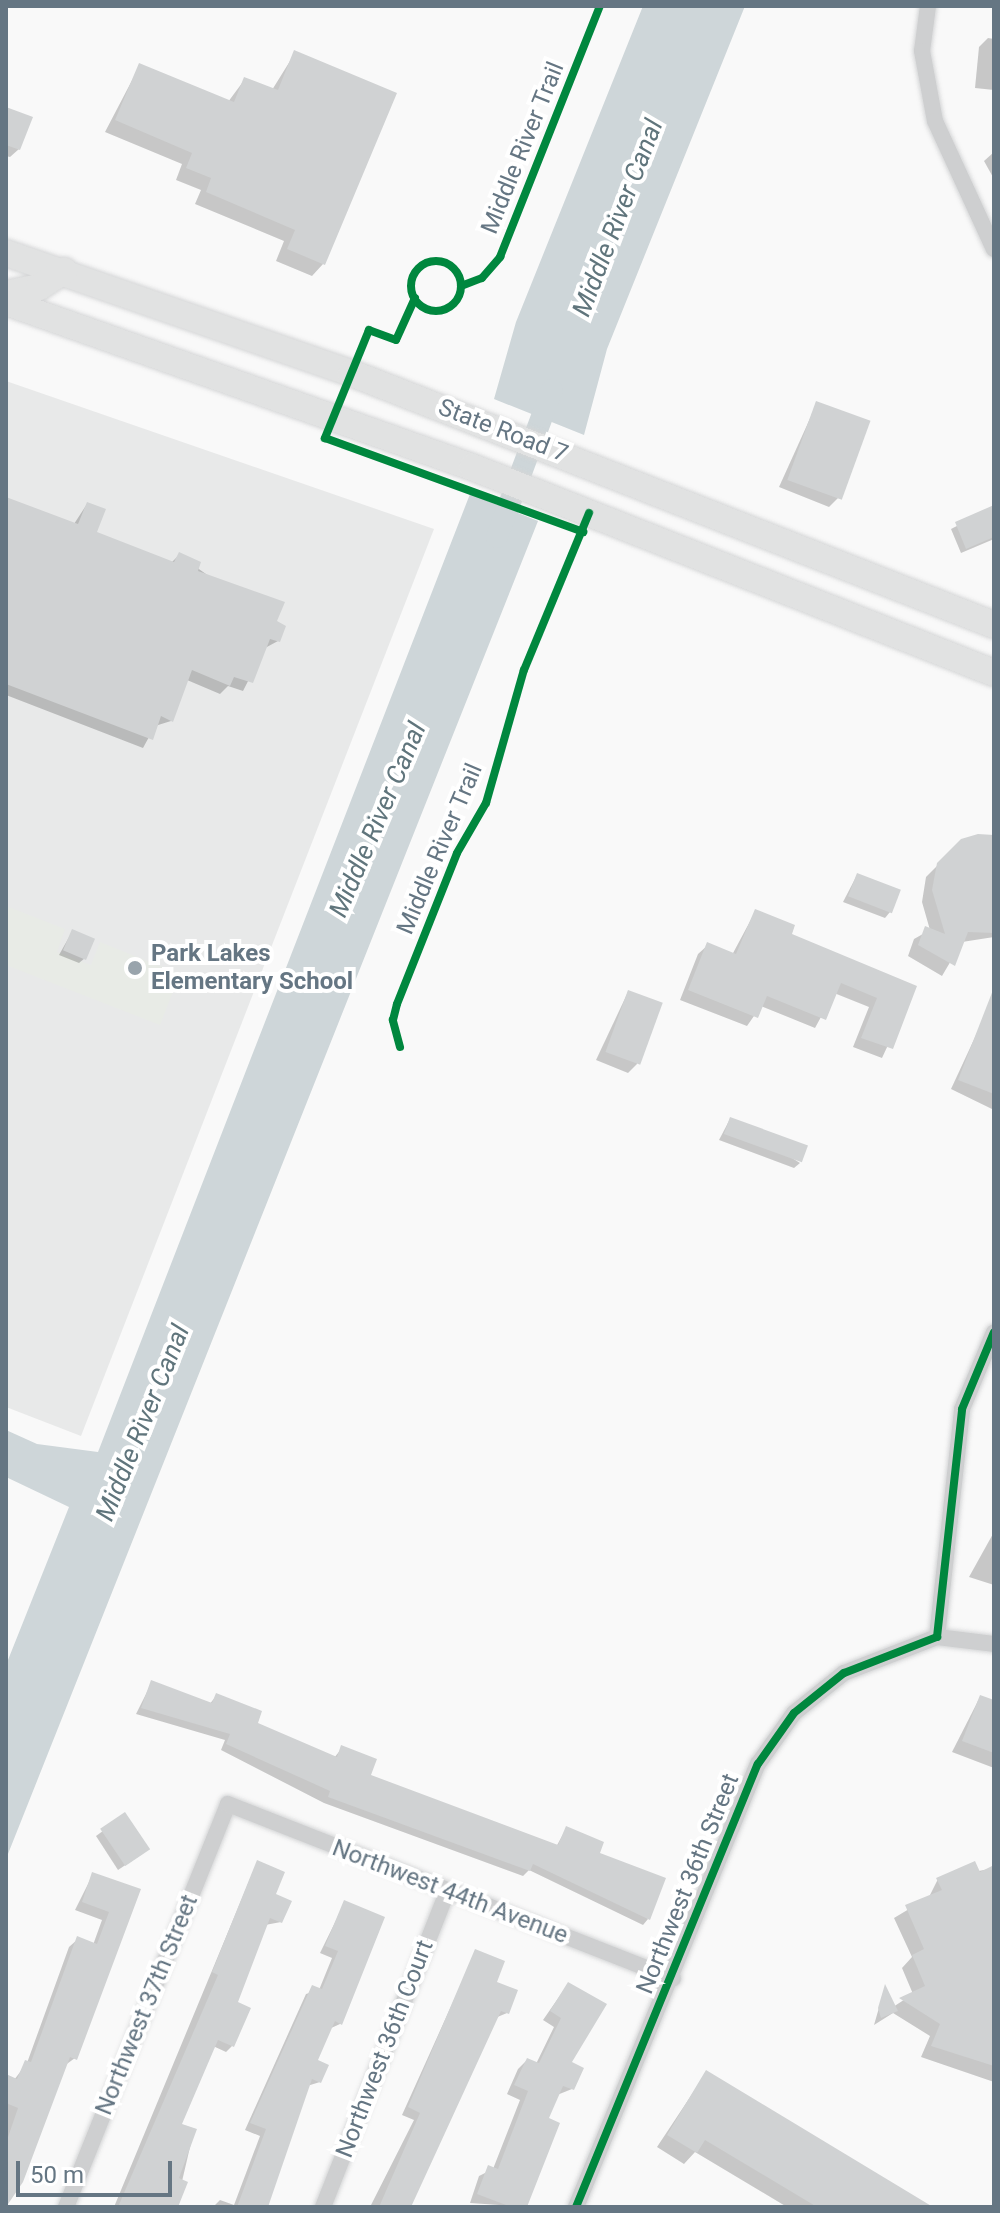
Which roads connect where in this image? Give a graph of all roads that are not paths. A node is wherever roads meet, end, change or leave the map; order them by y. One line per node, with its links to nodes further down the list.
1 (928, 6): 2 (street)
2 (994, 249)
3 (6, 253): 4 (main road, State Road 7)
4 (64, 271): 5 (main road); 7 (main road, State Road 7)
5 (6, 294)
6 (6, 302): 8 (main road, State Road 7)
7 (994, 625)
8 (994, 673)
9 (994, 1332): 10 (street)
10 (937, 1637): 11 (street); 14 (street, Northwest 36th Street)
11 (994, 1644)
12 (228, 1804): 13 (street, Northwest 44th Avenue); 15 (street, Northwest 37th Street)
13 (447, 1892): 14 (street, Northwest 44th Avenue); 16 (street, Northwest 36th Court)
14 (673, 1978): 17 (street, Northwest 36th Street)
15 (66, 2207)
16 (323, 2207)
17 (576, 2207)

